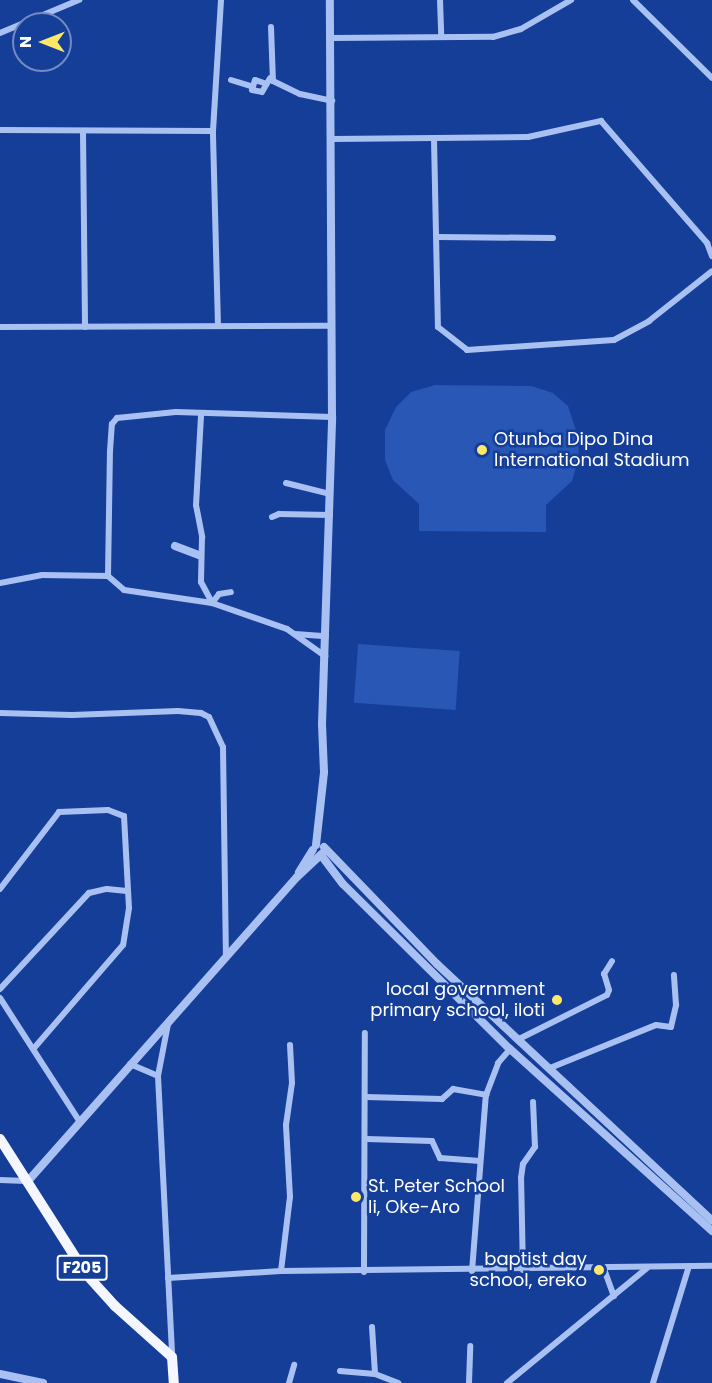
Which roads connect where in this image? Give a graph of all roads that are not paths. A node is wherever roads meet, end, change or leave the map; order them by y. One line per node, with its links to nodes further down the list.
1 (78, 0): 8 (street)
2 (221, 0): 16 (street)
3 (330, 0): 10 (street)
4 (440, 0): 9 (street)
5 (571, 0): 9 (street)
6 (633, 0): 12 (street)
7 (272, 27): 11 (street)
8 (0, 33)
9 (441, 37): 10 (street)
10 (331, 38): 14 (street)
11 (270, 78): 13 (street); 14 (street)
12 (712, 78)
13 (231, 80)
14 (332, 100): 18 (street)
15 (0, 130): 17 (street)
16 (213, 131): 17 (street); 24 (street)
17 (84, 132): 27 (street)
18 (332, 139): 19 (street); 25 (street)
19 (434, 139): 20 (street); 22 (street)
20 (437, 237): 21 (street); 23 (street)
21 (554, 238)
22 (712, 256)
23 (712, 271)
24 (218, 326): 25 (street); 27 (street)
25 (330, 326): 29 (street)
26 (0, 327): 27 (street)
27 (85, 327)
28 (201, 416): 29 (street); 35 (street); 36 (street)
29 (332, 417): 31 (street)
30 (286, 483): 31 (street)
31 (330, 494): 32 (street)
32 (330, 515): 33 (street); 41 (street)
33 (272, 517)
34 (175, 546): 35 (street)
35 (199, 555): 39 (street)
36 (108, 576): 37 (street); 39 (street)
37 (0, 583)
38 (231, 592): 39 (street)
39 (212, 603): 40 (street)
40 (295, 634): 41 (street); 42 (street)
41 (326, 636): 42 (street)
42 (325, 656): 44 (street)
43 (0, 713): 47 (street)
44 (319, 850): 47 (street); 54 (street); 57 (street)
45 (0, 889): 46 (street)
46 (127, 891): 50 (street); 56 (street)
47 (226, 958): 52 (street)
48 (612, 961): 54 (street)
49 (674, 975): 59 (street)
50 (0, 989)
51 (0, 998): 56 (street)
52 (168, 1024): 58 (street); 60 (street)
53 (365, 1033): 62 (street)
54 (519, 1040): 59 (street)
55 (290, 1045): 77 (street)
56 (35, 1047): 64 (street)
57 (510, 1049): 61 (street); 71 (street)
58 (130, 1064): 60 (street); 64 (street)
59 (550, 1068): 70 (street)
60 (158, 1076): 80 (street)
61 (486, 1095): 62 (street); 67 (street)
62 (366, 1097): 66 (street)
63 (533, 1102): 76 (street)
64 (80, 1122): 69 (street)
65 (0, 1139): 69 (main road, F205)
66 (366, 1139): 67 (street); 79 (street)
67 (480, 1161): 78 (street)
68 (0, 1180): 69 (street)
69 (28, 1180): 84 (main road, F205)
70 (712, 1220)
71 (712, 1230)
72 (689, 1266): 73 (street); 74 (street); 96 (street)
73 (712, 1266)
74 (647, 1268): 75 (street); 81 (street)
75 (604, 1269): 76 (street); 81 (street)
76 (523, 1270): 78 (street)
77 (281, 1271): 79 (street); 80 (street)
78 (472, 1271): 79 (street)
79 (364, 1272)
80 (168, 1278): 84 (street)
81 (614, 1296): 95 (street)
82 (372, 1327): 88 (street)
83 (470, 1346): 94 (street)
84 (172, 1357): 91 (main road)
85 (294, 1365): 92 (street)
86 (340, 1371): 88 (street)
87 (0, 1374): 89 (street)
88 (375, 1374): 93 (street)
89 (26, 1381): 90 (street)
90 (43, 1383)
91 (174, 1383)
92 (289, 1383)
93 (398, 1383)
94 (469, 1383)
95 (507, 1383)
96 (653, 1383)

